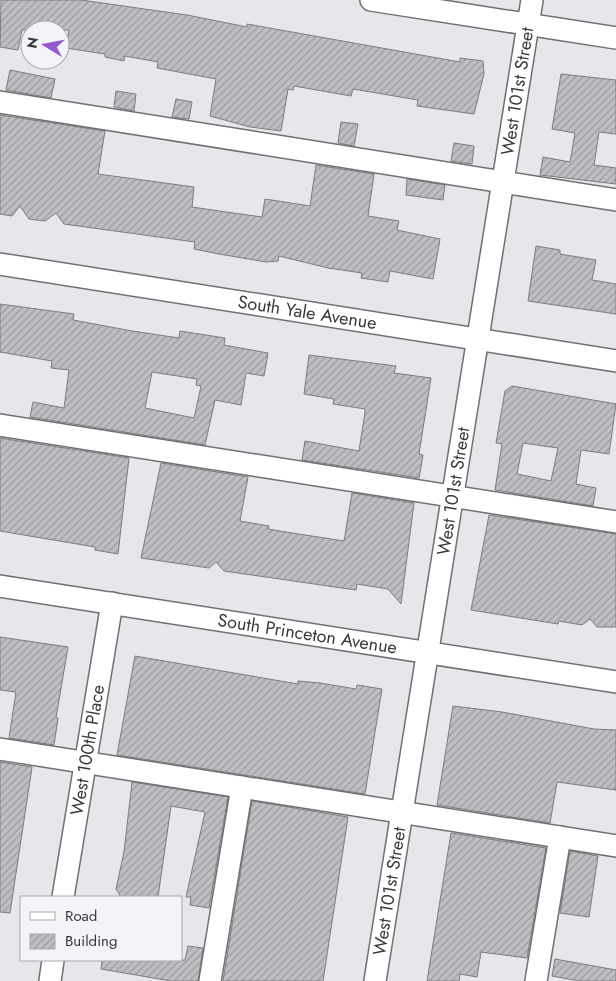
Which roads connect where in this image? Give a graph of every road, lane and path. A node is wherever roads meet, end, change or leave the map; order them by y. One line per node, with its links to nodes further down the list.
1 (371, 0): 3 (street)
2 (532, 0): 3 (street, West 101st Street)
3 (528, 25): 4 (street); 6 (street, West 101st Street)
4 (616, 38)
5 (0, 102): 6 (street)
6 (502, 182): 7 (street); 9 (street, West 101st Street)
7 (616, 200)
8 (0, 264): 9 (street, South Yale Avenue)
9 (477, 340): 10 (street, South Yale Avenue); 12 (street, West 101st Street)
10 (616, 361)
11 (0, 425): 12 (street)
12 (452, 496): 13 (street); 16 (street, West 101st Street)
13 (616, 522)
14 (0, 586): 15 (street, South Princeton Avenue)
15 (112, 603): 16 (street, South Princeton Avenue); 19 (street, West 100th Place)
16 (427, 652): 17 (street, South Princeton Avenue); 21 (street, West 101st Street)
17 (616, 682)
18 (0, 749): 19 (street)
19 (85, 762): 20 (street); 24 (street, West 100th Place)
20 (242, 787): 21 (street); 27 (street)
21 (402, 812): 22 (street); 28 (street, West 101st Street)
22 (560, 837): 23 (street); 29 (street)
23 (616, 846)
24 (63, 896)
25 (53, 961): 26 (street)
26 (50, 981)
27 (210, 981)
28 (375, 981)
29 (536, 981)

